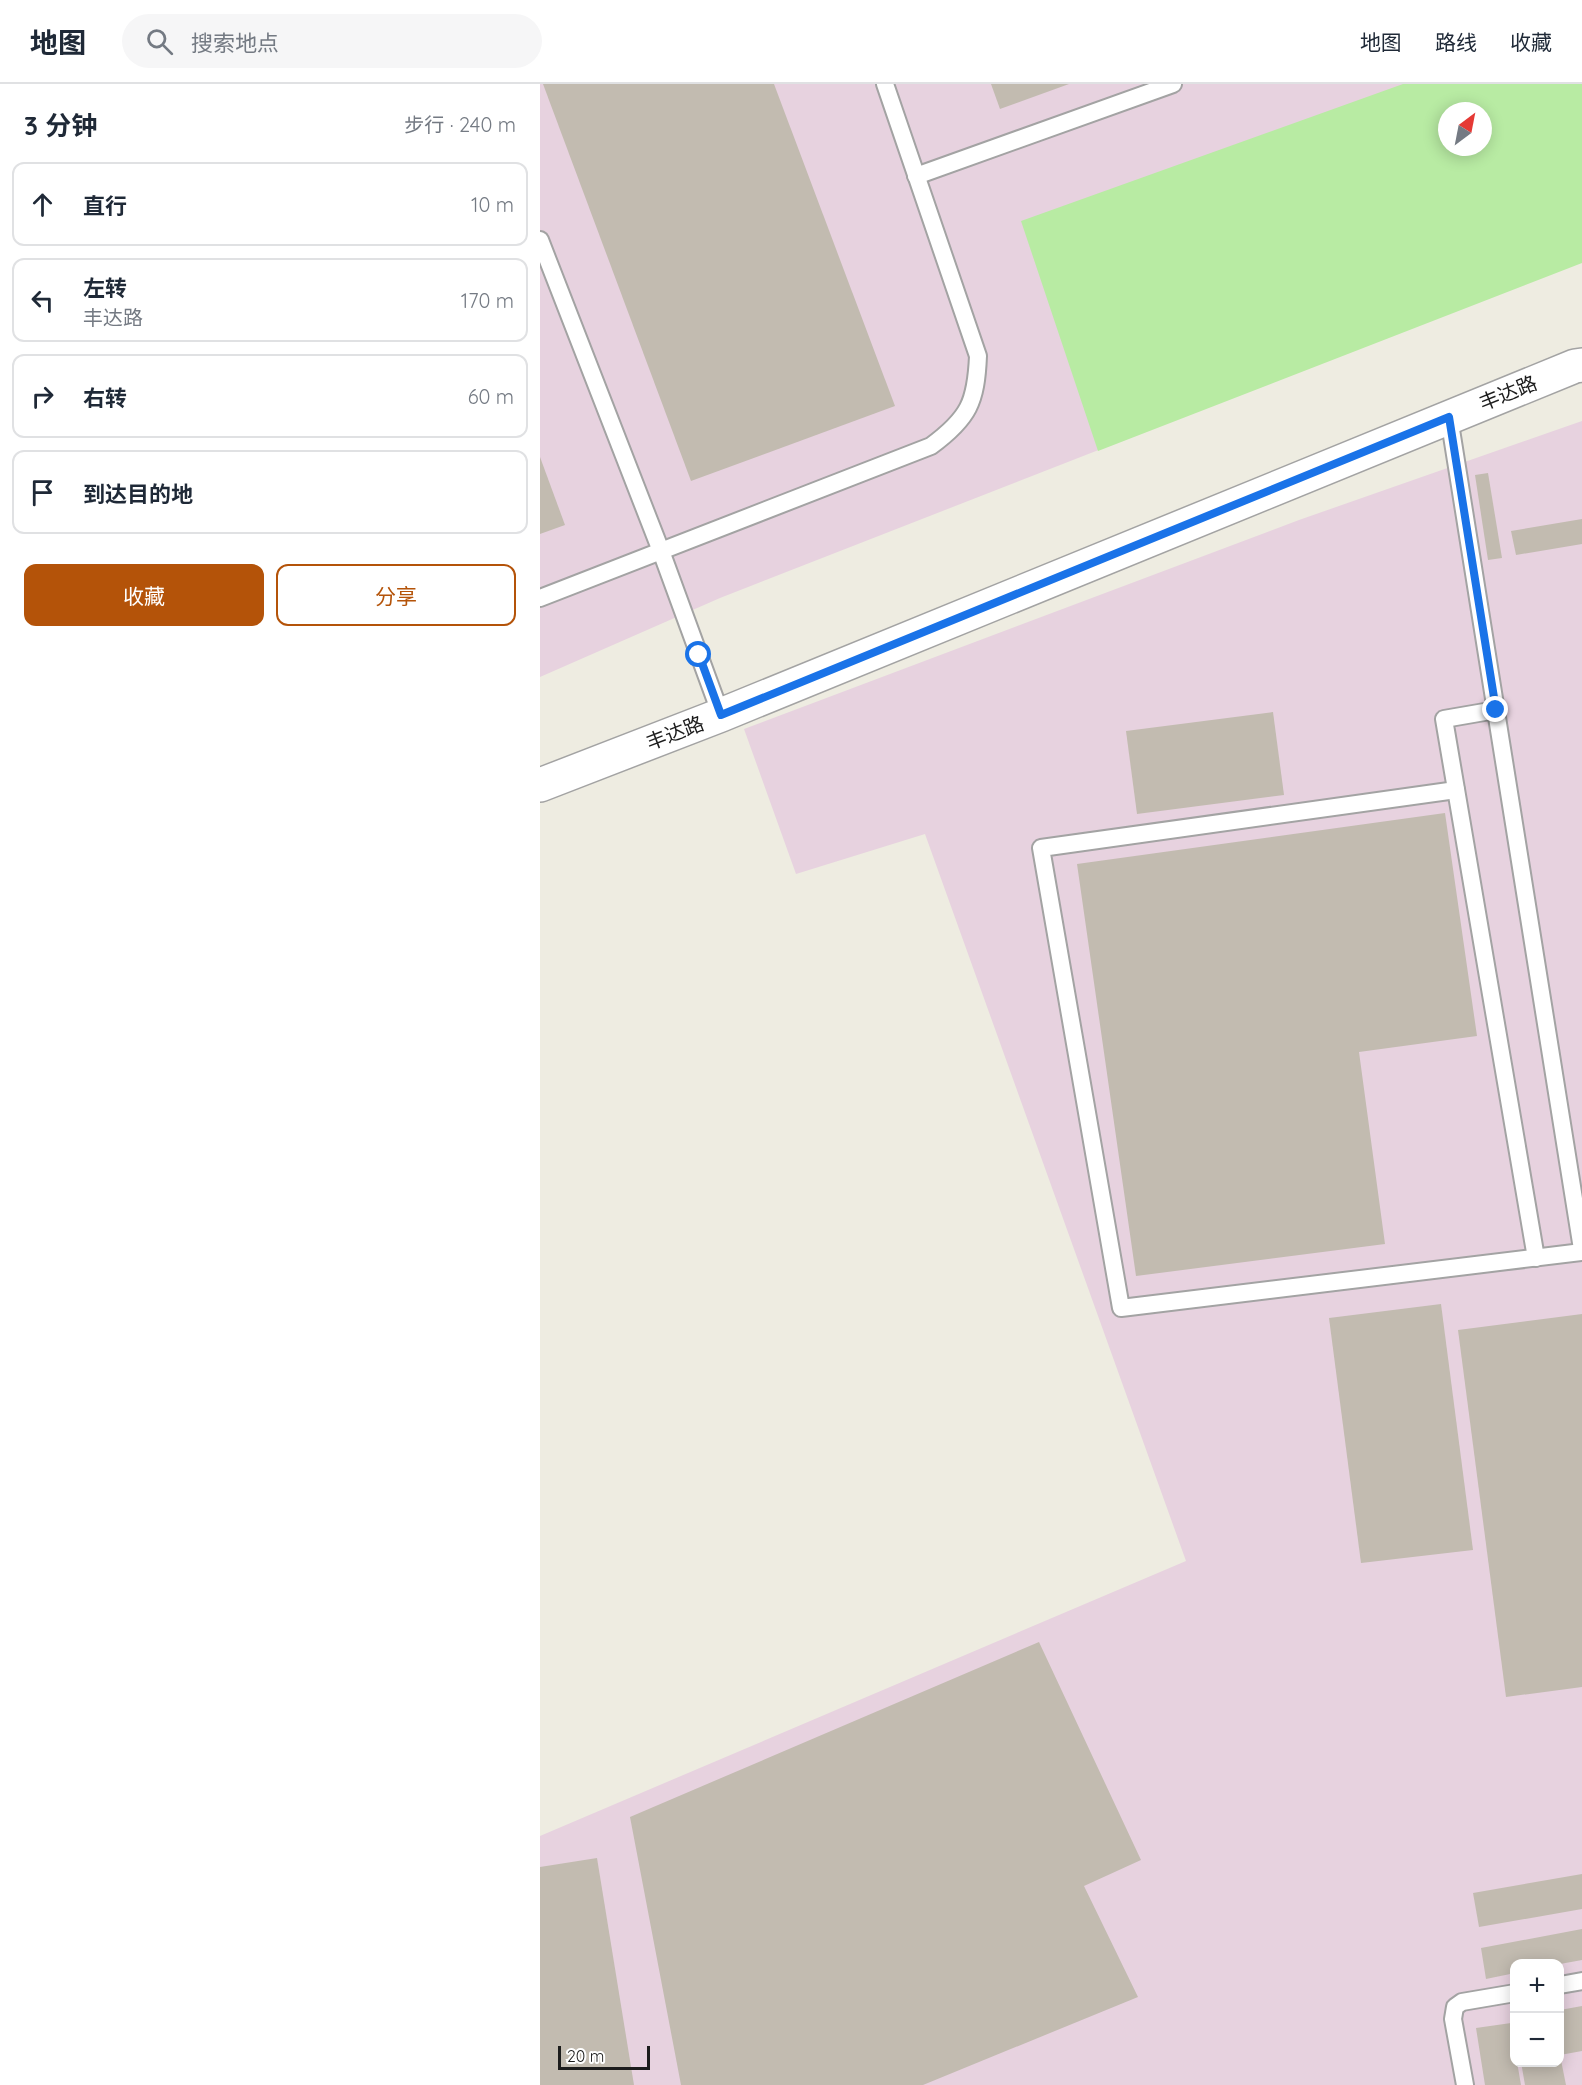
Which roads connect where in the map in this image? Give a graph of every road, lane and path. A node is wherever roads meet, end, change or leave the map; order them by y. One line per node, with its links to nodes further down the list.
1 (885, 84): 3 (lane)
2 (1173, 84): 3 (lane)
3 (916, 176): 7 (lane)
4 (540, 240): 7 (lane)
5 (1580, 364): 6 (street, 丰达路)
6 (1449, 417): 9 (lane); 10 (street, 丰达路)
7 (661, 551): 8 (lane); 10 (lane)
8 (540, 598)
9 (1496, 710): 12 (lane); 13 (lane)
10 (721, 715): 11 (street, 丰达路)
11 (540, 785)
12 (1456, 790): 14 (lane); 14 (lane)
13 (1582, 1251): 14 (lane)
14 (1536, 1258)
15 (1582, 1981): 16 (lane)
16 (1564, 1984)
17 (1510, 1994): 18 (lane)
18 (1465, 2085)

